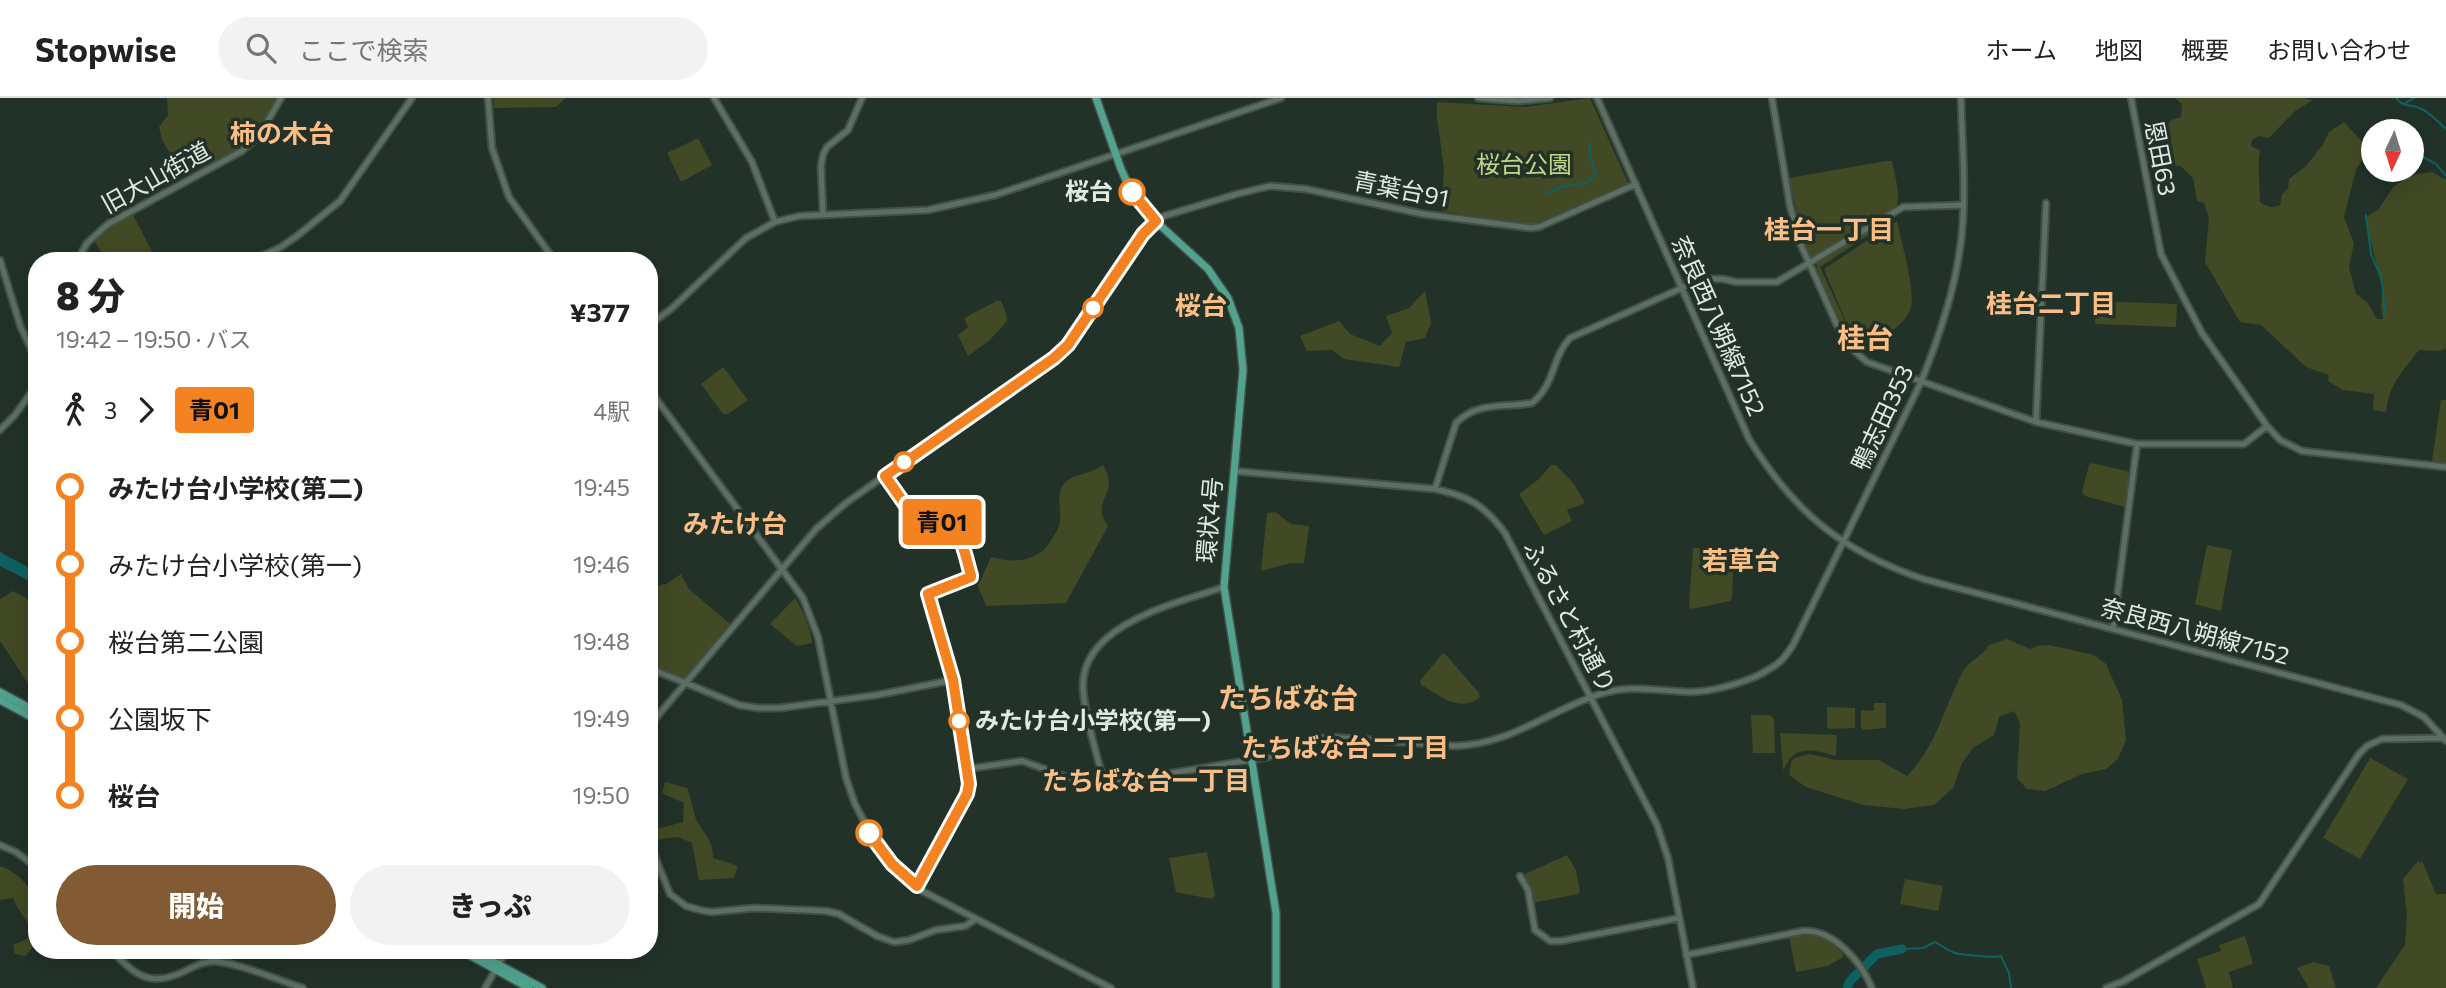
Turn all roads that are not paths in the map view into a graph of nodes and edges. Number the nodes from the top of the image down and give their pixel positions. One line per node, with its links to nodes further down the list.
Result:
1 (281, 98): 21 (street, 旧大山街道)
2 (412, 98): 22 (street)
3 (488, 98): 23 (street)
4 (714, 98): 20 (street)
5 (862, 98): 18 (street)
6 (1096, 98): 14 (main road, 環状4号)
7 (1281, 98): 14 (street)
8 (1478, 98): 9 (street)
9 (1550, 98)
10 (1597, 98): 15 (street, 奈良西八朔線7152)
11 (1772, 98): 25 (street)
12 (1961, 98): 17 (street, 鴨志田353 / 鴨志田353)
13 (2131, 98): 33 (street, 恩田63 / 恩田63)
14 (1115, 153): 18 (street); 19 (main road, 環状4号)
15 (1636, 184): 19 (street, 青葉台91); 26 (street, 奈良西八朔線7152)
16 (2046, 203): 32 (street)
17 (1963, 205): 25 (street); 29 (street, 鴨志田353 / 鴨志田353)
18 (823, 214): 20 (street)
19 (1156, 221): 37 (main road, 環状4号); 40 (street)
20 (775, 222): 27 (street)
21 (82, 252)
22 (270, 252)
23 (549, 252)
24 (0, 260): 28 (street)
25 (1810, 264): 26 (street); 29 (street)
26 (1682, 288): 38 (street); 39 (street, 奈良西八朔線7152)
27 (658, 318)
28 (28, 344)
29 (1921, 382): 32 (street); 39 (street, 鴨志田353 / 鴨志田353)
30 (28, 396): 34 (street)
31 (658, 401): 40 (street)
32 (2036, 422): 35 (street)
33 (2267, 426): 35 (street); 36 (street, 恩田63)
34 (0, 430)
35 (2137, 444): 42 (street)
36 (2446, 467)
37 (1234, 471): 38 (street, ふるさと村通り); 41 (main road, 環状4号)
38 (1435, 489): 46 (street, ふるさと村通り)
39 (1843, 541): 42 (street, 奈良西八朔線7152); 46 (street, 鴨志田353)
40 (782, 567): 44 (street); 48 (street)
41 (1224, 587): 53 (main road, 環状4号); 56 (street)
42 (2113, 628): 52 (street, 奈良西八朔線7152)
43 (658, 672): 44 (street)
44 (685, 683): 48 (street); 51 (street)
45 (0, 692): 49 (main road)
46 (1591, 697): 53 (street, 鴨志田353); 61 (street, ふるさと村通り)
47 (0, 700): 50 (main road)
48 (831, 701): 54 (street); 62 (street)
49 (28, 707)
50 (28, 715)
51 (658, 715)
52 (2446, 739): 77 (street)
53 (1251, 760): 56 (street, 鴨志田353); 74 (main road, 環状4号)
54 (967, 769): 55 (street); 56 (street, 鴨志田353)
55 (969, 784)
56 (1104, 784)
57 (0, 845): 58 (street)
58 (28, 861)
59 (658, 864): 62 (street)
60 (1520, 876): 61 (street)
61 (1679, 918): 63 (street, ふるさと村通り)
62 (976, 919): 73 (street)
63 (1686, 955): 75 (street, ふるさと村通り); 76 (street)
64 (119, 959): 69 (street)
65 (480, 959): 68 (main road)
66 (485, 959): 68 (main road)
67 (502, 959): 68 (street)
68 (497, 967): 70 (street); 71 (main road); 72 (main road)
69 (303, 988)
70 (485, 988)
71 (529, 988)
72 (542, 988)
73 (1111, 988)
74 (1276, 988)
75 (1693, 988)
76 (1872, 988)
77 (2106, 988)

